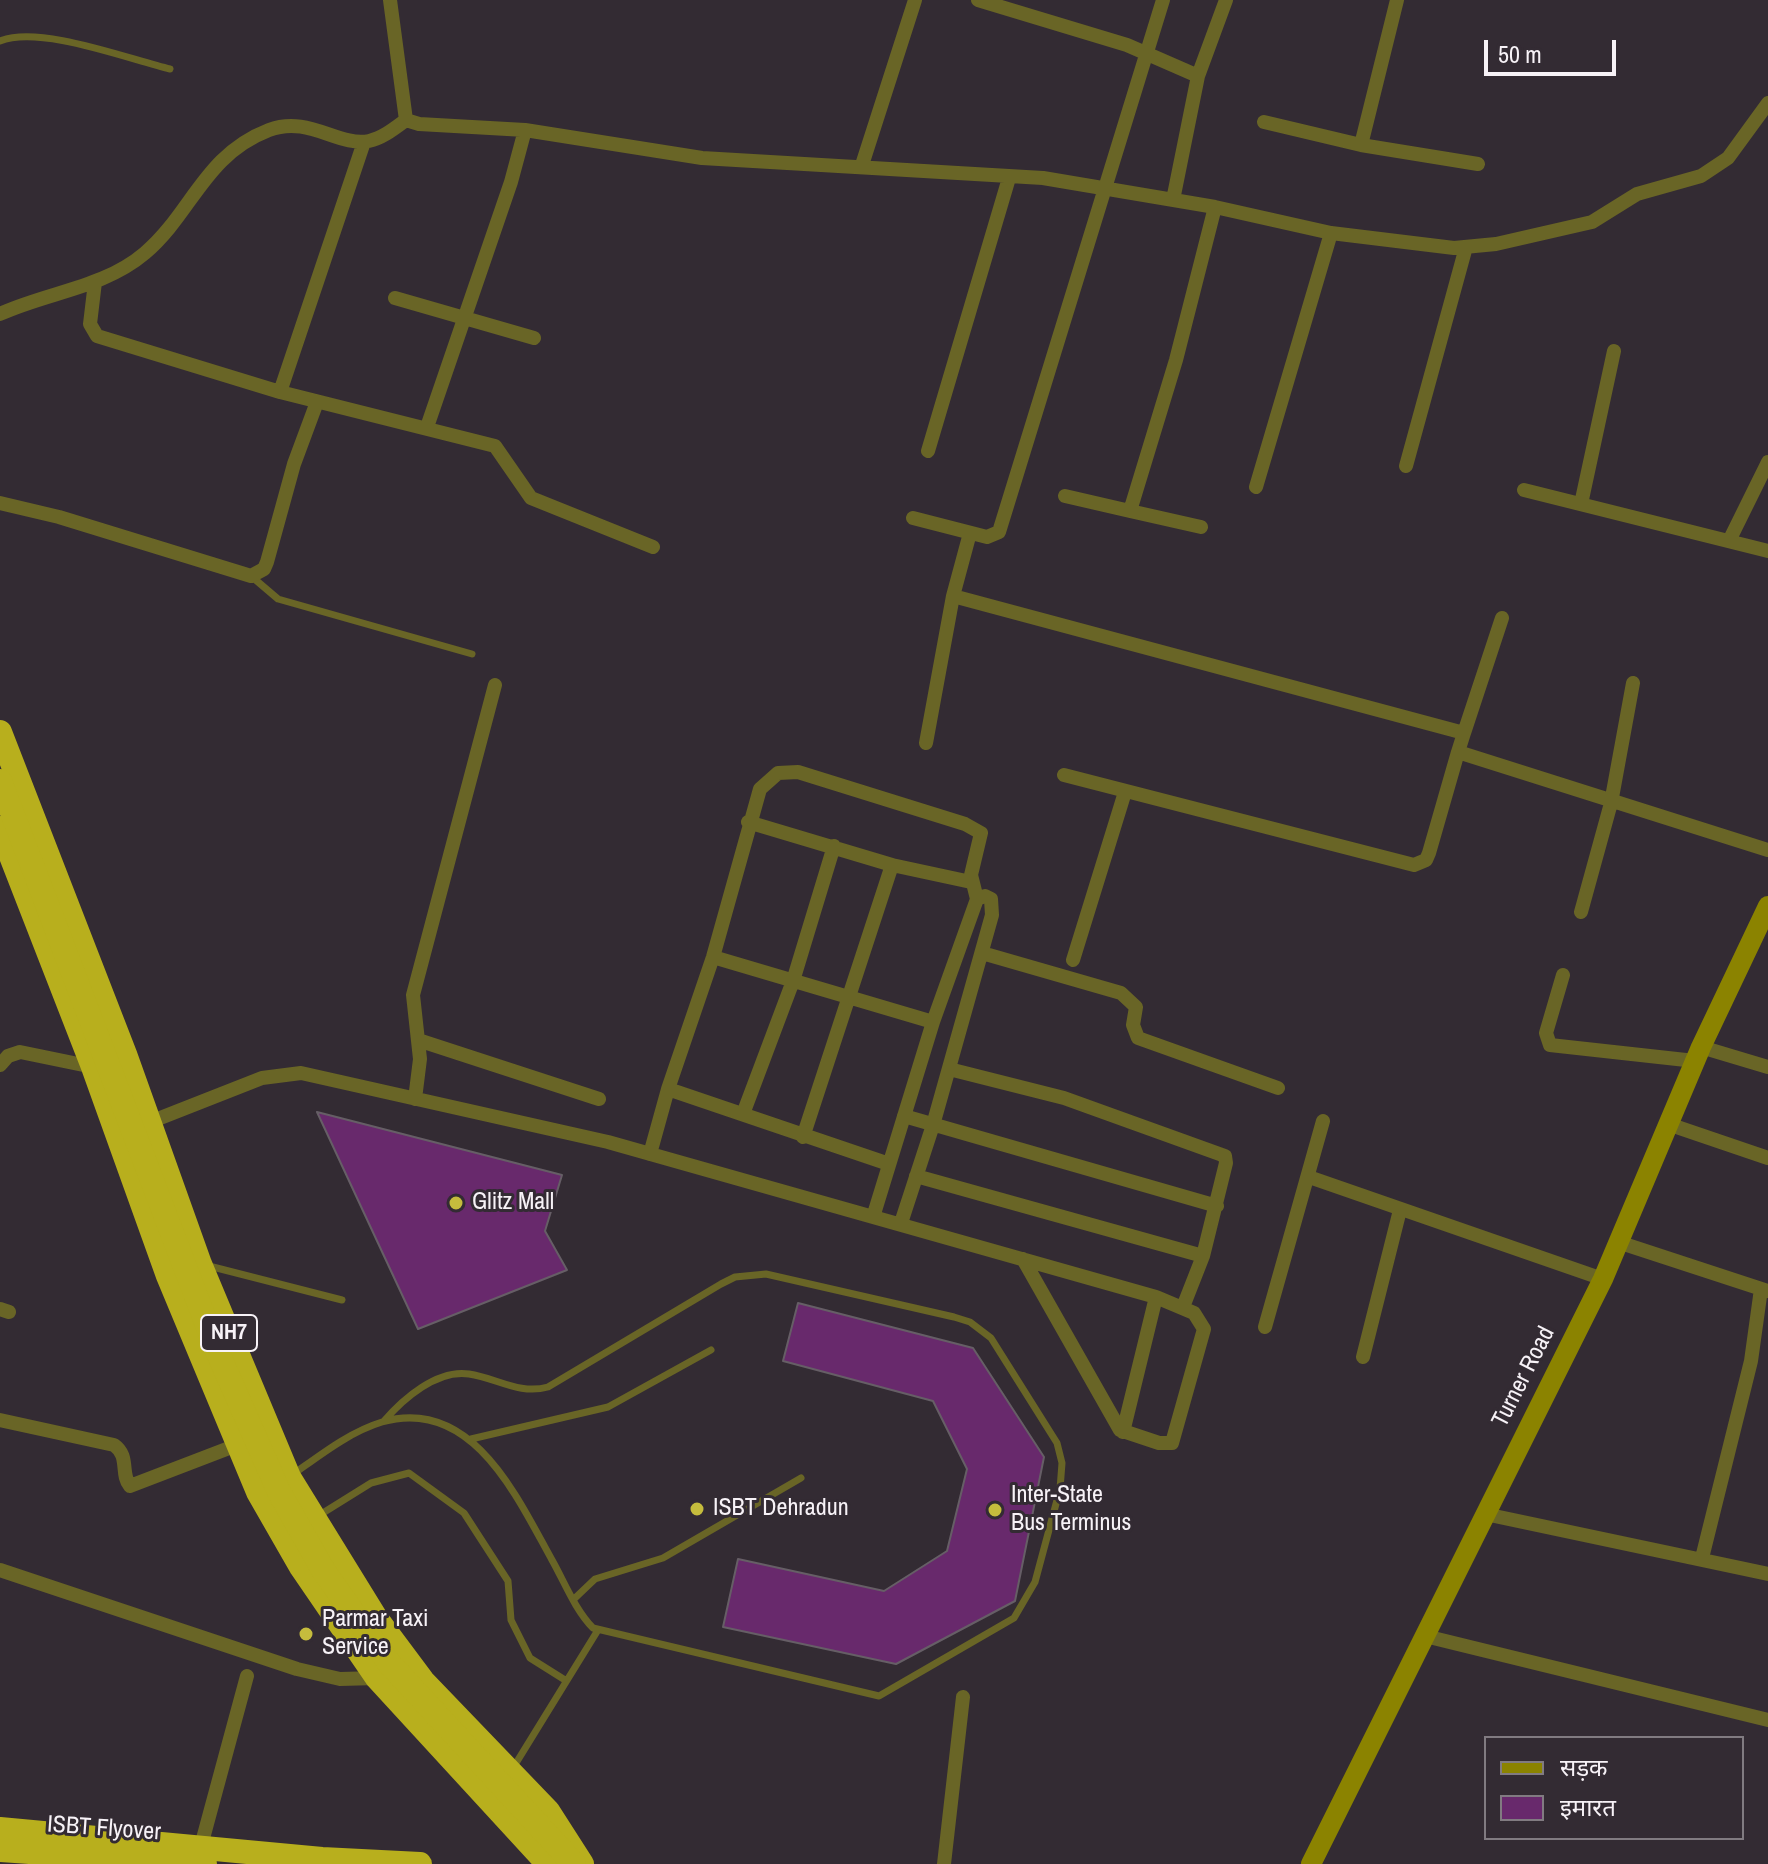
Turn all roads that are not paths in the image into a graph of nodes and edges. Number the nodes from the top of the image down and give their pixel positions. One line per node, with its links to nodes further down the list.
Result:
1 (390, 0): 12 (street)
2 (915, 0): 18 (street)
3 (978, 0): 8 (street)
4 (1163, 0): 8 (street)
5 (1226, 0): 10 (street)
6 (1397, 0): 16 (street)
7 (0, 41): 9 (lane)
8 (1145, 53): 10 (street); 20 (street)
9 (170, 69)
10 (1198, 76): 21 (street)
11 (1768, 103): 24 (street)
12 (406, 120): 14 (street); 15 (street)
13 (1264, 122): 16 (street)
14 (525, 130): 18 (street); 28 (street)
15 (364, 142): 25 (street); 31 (street)
16 (1361, 145): 17 (street)
17 (1478, 164)
18 (862, 165): 19 (street)
19 (1009, 178): 20 (street); 34 (street)
20 (1103, 188): 21 (street); 45 (street)
21 (1173, 200): 22 (street)
22 (1215, 207): 23 (street); 42 (street)
23 (1331, 233): 24 (street); 37 (street)
24 (1466, 247): 36 (street)
25 (95, 282): 27 (street); 31 (street)
26 (395, 298): 28 (street)
27 (0, 314)
28 (465, 317): 29 (street); 33 (street)
29 (534, 338)
30 (1614, 351): 41 (street)
31 (280, 392): 32 (street)
32 (317, 402): 33 (street); 49 (street)
33 (427, 427): 47 (street)
34 (928, 451)
35 (1768, 462): 46 (street)
36 (1406, 466)
37 (1256, 487)
38 (1524, 490): 41 (street)
39 (1065, 496): 42 (street)
40 (0, 503): 49 (street)
41 (1581, 504): 46 (street)
42 (1130, 511): 44 (street)
43 (913, 518): 45 (street)
44 (1201, 527)
45 (970, 533): 50 (street)
46 (1729, 541): 48 (street)
47 (653, 547)
48 (1768, 551)
49 (251, 576): 52 (lane)
50 (953, 596): 56 (street); 57 (street)
51 (1502, 618): 56 (street)
52 (472, 654)
53 (1633, 683): 62 (street)
54 (495, 685): 81 (street)
55 (0, 732): 94 (highway, NH7)
56 (1464, 733): 58 (street)
57 (926, 743)
58 (1458, 752): 61 (street); 62 (street)
59 (1064, 775): 61 (street)
60 (0, 781): 146 (highway, bridge)
61 (1125, 792): 74 (street)
62 (1611, 803): 66 (street); 71 (street)
63 (748, 822): 65 (street); 68 (street); 73 (street)
64 (0, 828): 84 (highway, NH7)
65 (834, 846): 67 (street); 76 (street)
66 (1768, 850)
67 (892, 865): 68 (street); 77 (street)
68 (971, 882): 69 (street)
69 (977, 899): 72 (street); 78 (street)
70 (1768, 906): 82 (main road, Turner Road)
71 (1581, 912)
72 (982, 953): 79 (street); 87 (street)
73 (713, 957): 76 (street); 88 (street)
74 (1073, 960)
75 (1563, 975): 82 (street)
76 (793, 981): 77 (street); 91 (street)
77 (848, 998): 80 (street); 97 (street)
78 (940, 1006): 79 (street); 80 (street)
79 (966, 1013): 86 (street)
80 (933, 1022): 92 (street)
81 (418, 1040): 89 (street); 90 (street)
82 (1698, 1054): 85 (street); 95 (main road, Turner Road)
83 (0, 1065): 84 (street)
84 (93, 1067): 123 (highway, NH7)
85 (1768, 1067)
86 (949, 1069): 96 (street); 103 (street)
87 (1278, 1088)
88 (668, 1089): 91 (street); 98 (street)
89 (415, 1099): 94 (street); 98 (street)
90 (599, 1099)
91 (743, 1114): 97 (street)
92 (904, 1116): 96 (street); 100 (street)
93 (1323, 1121): 102 (street)
94 (150, 1122): 110 (highway, NH7)
95 (1668, 1124): 99 (street); 107 (main road, Turner Road)
96 (933, 1125): 101 (street); 103 (street)
97 (803, 1137): 100 (street)
98 (650, 1154): 105 (street)
99 (1768, 1158)
100 (889, 1164): 105 (street)
101 (916, 1176): 106 (street); 108 (street)
102 (1309, 1177): 104 (street); 116 (street)
103 (1217, 1206): 108 (street)
104 (1400, 1210): 111 (street); 118 (street)
105 (874, 1214): 106 (street)
106 (901, 1223): 109 (street)
107 (1618, 1242): 111 (main road, Turner Road); 112 (street)
108 (1203, 1256): 115 (street)
109 (1023, 1259): 113 (street); 121 (street)
110 (200, 1264): 114 (lane); 124 (highway, NH7)
111 (1603, 1279): 127 (main road, Turner Road)
112 (1764, 1290): 129 (street)
113 (1156, 1297): 115 (street); 121 (street)
114 (342, 1300)
115 (1183, 1307): 121 (street)
116 (1265, 1327)
117 (711, 1350): 122 (lane)
118 (1363, 1357)
119 (0, 1420): 123 (street)
120 (384, 1421): 122 (lane); 124 (lane); 133 (lane)
121 (1123, 1432)
122 (471, 1439): 132 (lane)
123 (237, 1445): 126 (highway, NH7)
124 (289, 1477): 126 (lane); 128 (highway, NH7)
125 (801, 1478): 132 (lane)
126 (258, 1492): 136 (highway, NH7)
127 (1485, 1514): 129 (street); 134 (main road, Turner Road)
128 (313, 1519): 137 (lane); 140 (highway, NH7)
129 (1702, 1558): 131 (street)
130 (0, 1570): 136 (street)
131 (1768, 1574)
132 (574, 1599): 133 (lane)
133 (598, 1630): 137 (lane)
134 (1425, 1636): 139 (street); 149 (main road, Turner Road)
135 (247, 1676): 143 (street)
136 (377, 1678): 145 (highway, NH7)
137 (565, 1680): 140 (lane)
138 (963, 1697): 148 (street)
139 (1768, 1720)
140 (510, 1773): 147 (highway, NH7)
141 (0, 1829): 143 (highway)
142 (0, 1850): 143 (highway, ISBT Flyover)
143 (203, 1855): 144 (highway)
144 (420, 1864)
145 (548, 1864)
146 (574, 1864)
147 (582, 1864)
148 (944, 1864)
149 (1311, 1864)

